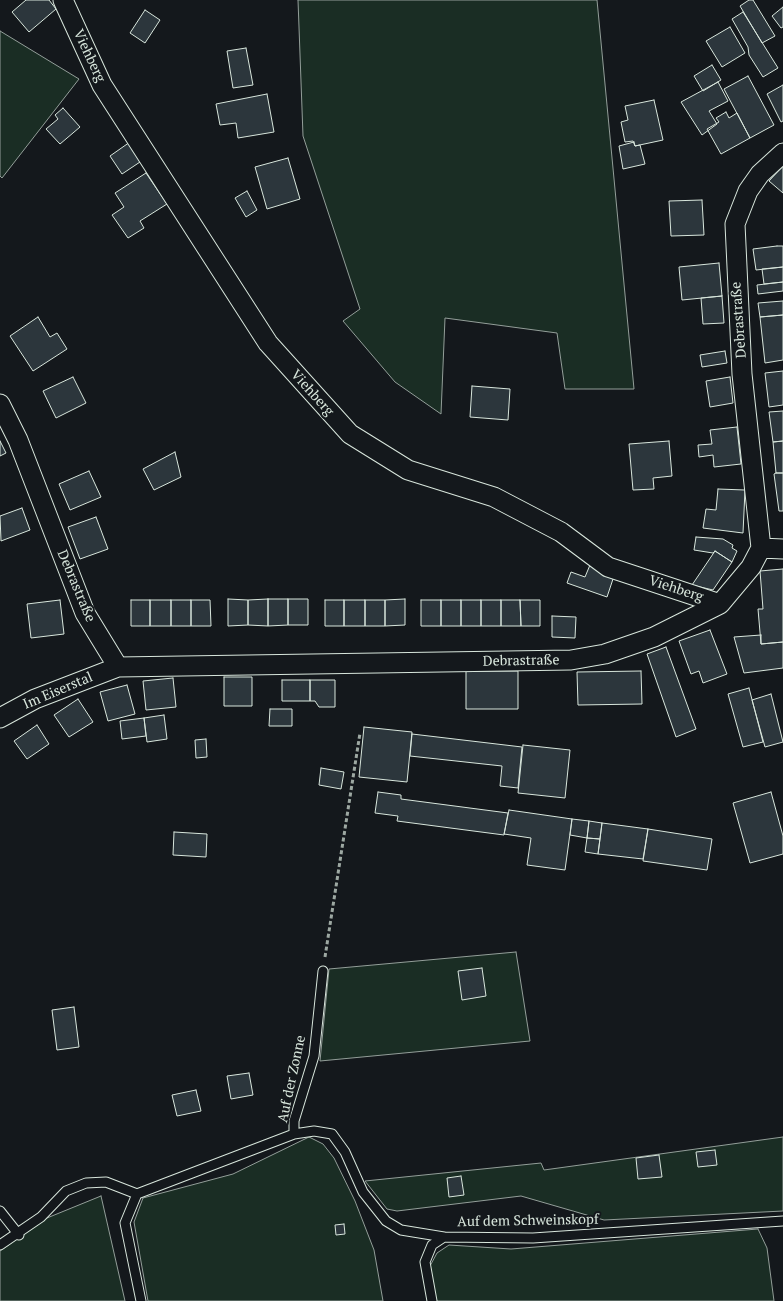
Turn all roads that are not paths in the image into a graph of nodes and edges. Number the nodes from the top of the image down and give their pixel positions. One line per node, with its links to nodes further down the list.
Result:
1 (63, 0): 6 (street, Viehberg)
2 (783, 153): 4 (street, Debrastraße)
3 (0, 404): 7 (street, Debrastraße)
4 (761, 548): 5 (street); 6 (street, Debrastraße)
5 (783, 548)
6 (720, 604): 7 (street, Debrastraße)
7 (118, 667): 8 (street, Im Eiserstal)
8 (0, 718)
9 (323, 971): 10 (lane, Auf der Zonne)
10 (294, 1134): 11 (lane, Auf dem Schweinskopf); 15 (lane, Auf dem Schweinskopf)
11 (136, 1194): 14 (lane); 17 (lane)
12 (0, 1211): 14 (lane)
13 (783, 1221): 15 (lane, Auf dem Schweinskopf)
14 (19, 1235): 16 (lane)
15 (444, 1237): 18 (lane)
16 (0, 1245)
17 (141, 1301)
18 (432, 1301)

